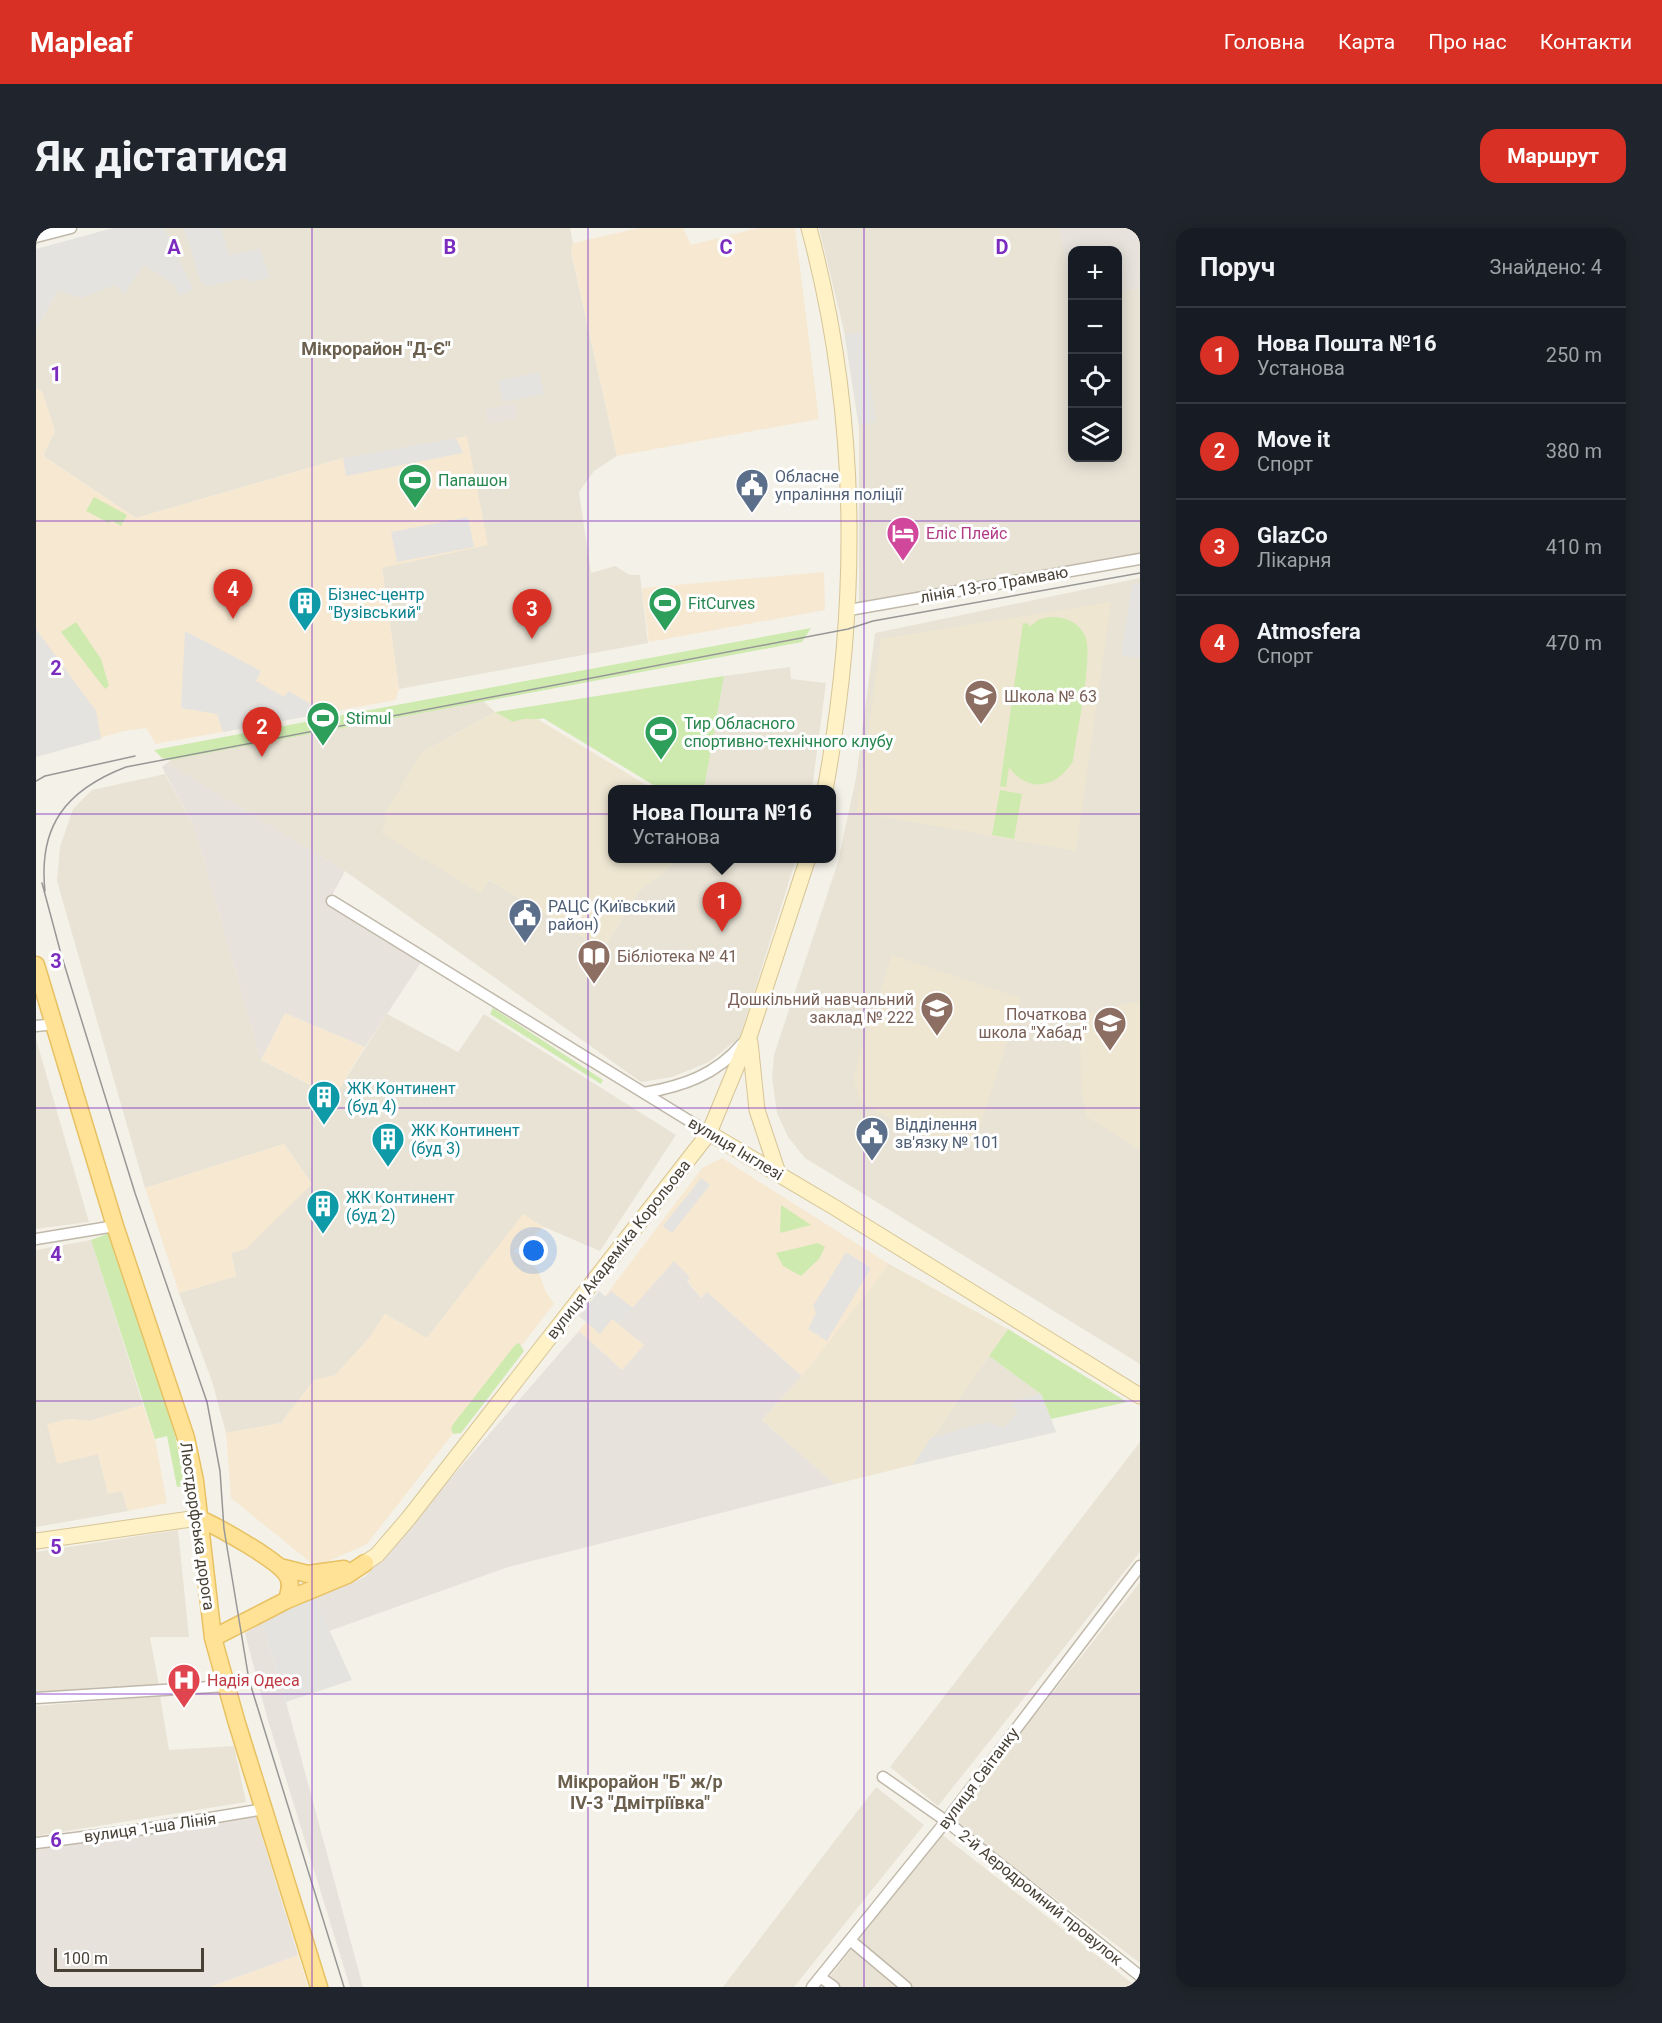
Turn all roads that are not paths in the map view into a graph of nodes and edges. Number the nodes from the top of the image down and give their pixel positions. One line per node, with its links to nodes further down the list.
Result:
1 (71, 228): 3 (street)
2 (809, 228): 6 (main road)
3 (53, 230): 4 (street)
4 (36, 237)
5 (1140, 559): 6 (street, лінія 13-го Трамваю)
6 (849, 610): 7 (main road)
7 (826, 785)
8 (806, 863): 13 (main road, вулиця Академіка Корольова)
9 (332, 901): 14 (street, вулиця Інглезі)
10 (36, 965): 11 (main road, Люстдорфська дорога)
11 (55, 1024): 12 (street); 17 (main road, Люстдорфська дорога)
12 (36, 1026)
13 (750, 1034): 14 (street); 15 (main road, вулиця Академіка Корольова); 16 (main road)
14 (644, 1093): 15 (street, вулиця Інглезі)
15 (709, 1133): 16 (main road, вулиця Інглезі); 22 (main road, вулиця Академіка Корольова)
16 (777, 1173): 19 (main road, вулиця Інглезі)
17 (115, 1226): 18 (street); 20 (main road, Люстдорфська дорога)
18 (36, 1239)
19 (1140, 1396)
20 (198, 1518): 21 (main road); 24 (main road); 26 (main road, Люстдорфська дорога)
21 (36, 1541)
22 (365, 1563): 24 (main road); 25 (main road)
23 (1140, 1566): 31 (street, вулиця Світанку)
24 (280, 1567): 25 (main road)
25 (287, 1600): 26 (main road)
26 (213, 1638): 27 (main road, Люстдорфська дорога)
27 (226, 1686): 28 (street); 30 (main road, Люстдорфська дорога)
28 (36, 1698)
29 (883, 1777): 31 (street, 2-й Аеродромний провулок)
30 (264, 1809): 32 (street, вулиця 1-ша Лінія); 36 (main road, Люстдорфська дорога)
31 (946, 1821): 33 (street, вулиця Світанку); 34 (street, 2-й Аеродромний провулок)
32 (36, 1843)
33 (850, 1940): 35 (street, вулиця Світанку); 39 (street)
34 (1140, 1976)
35 (820, 1977): 37 (street, вулиця Світанку); 38 (street)
36 (319, 1987)
37 (812, 1987)
38 (834, 1987)
39 (906, 1987)

